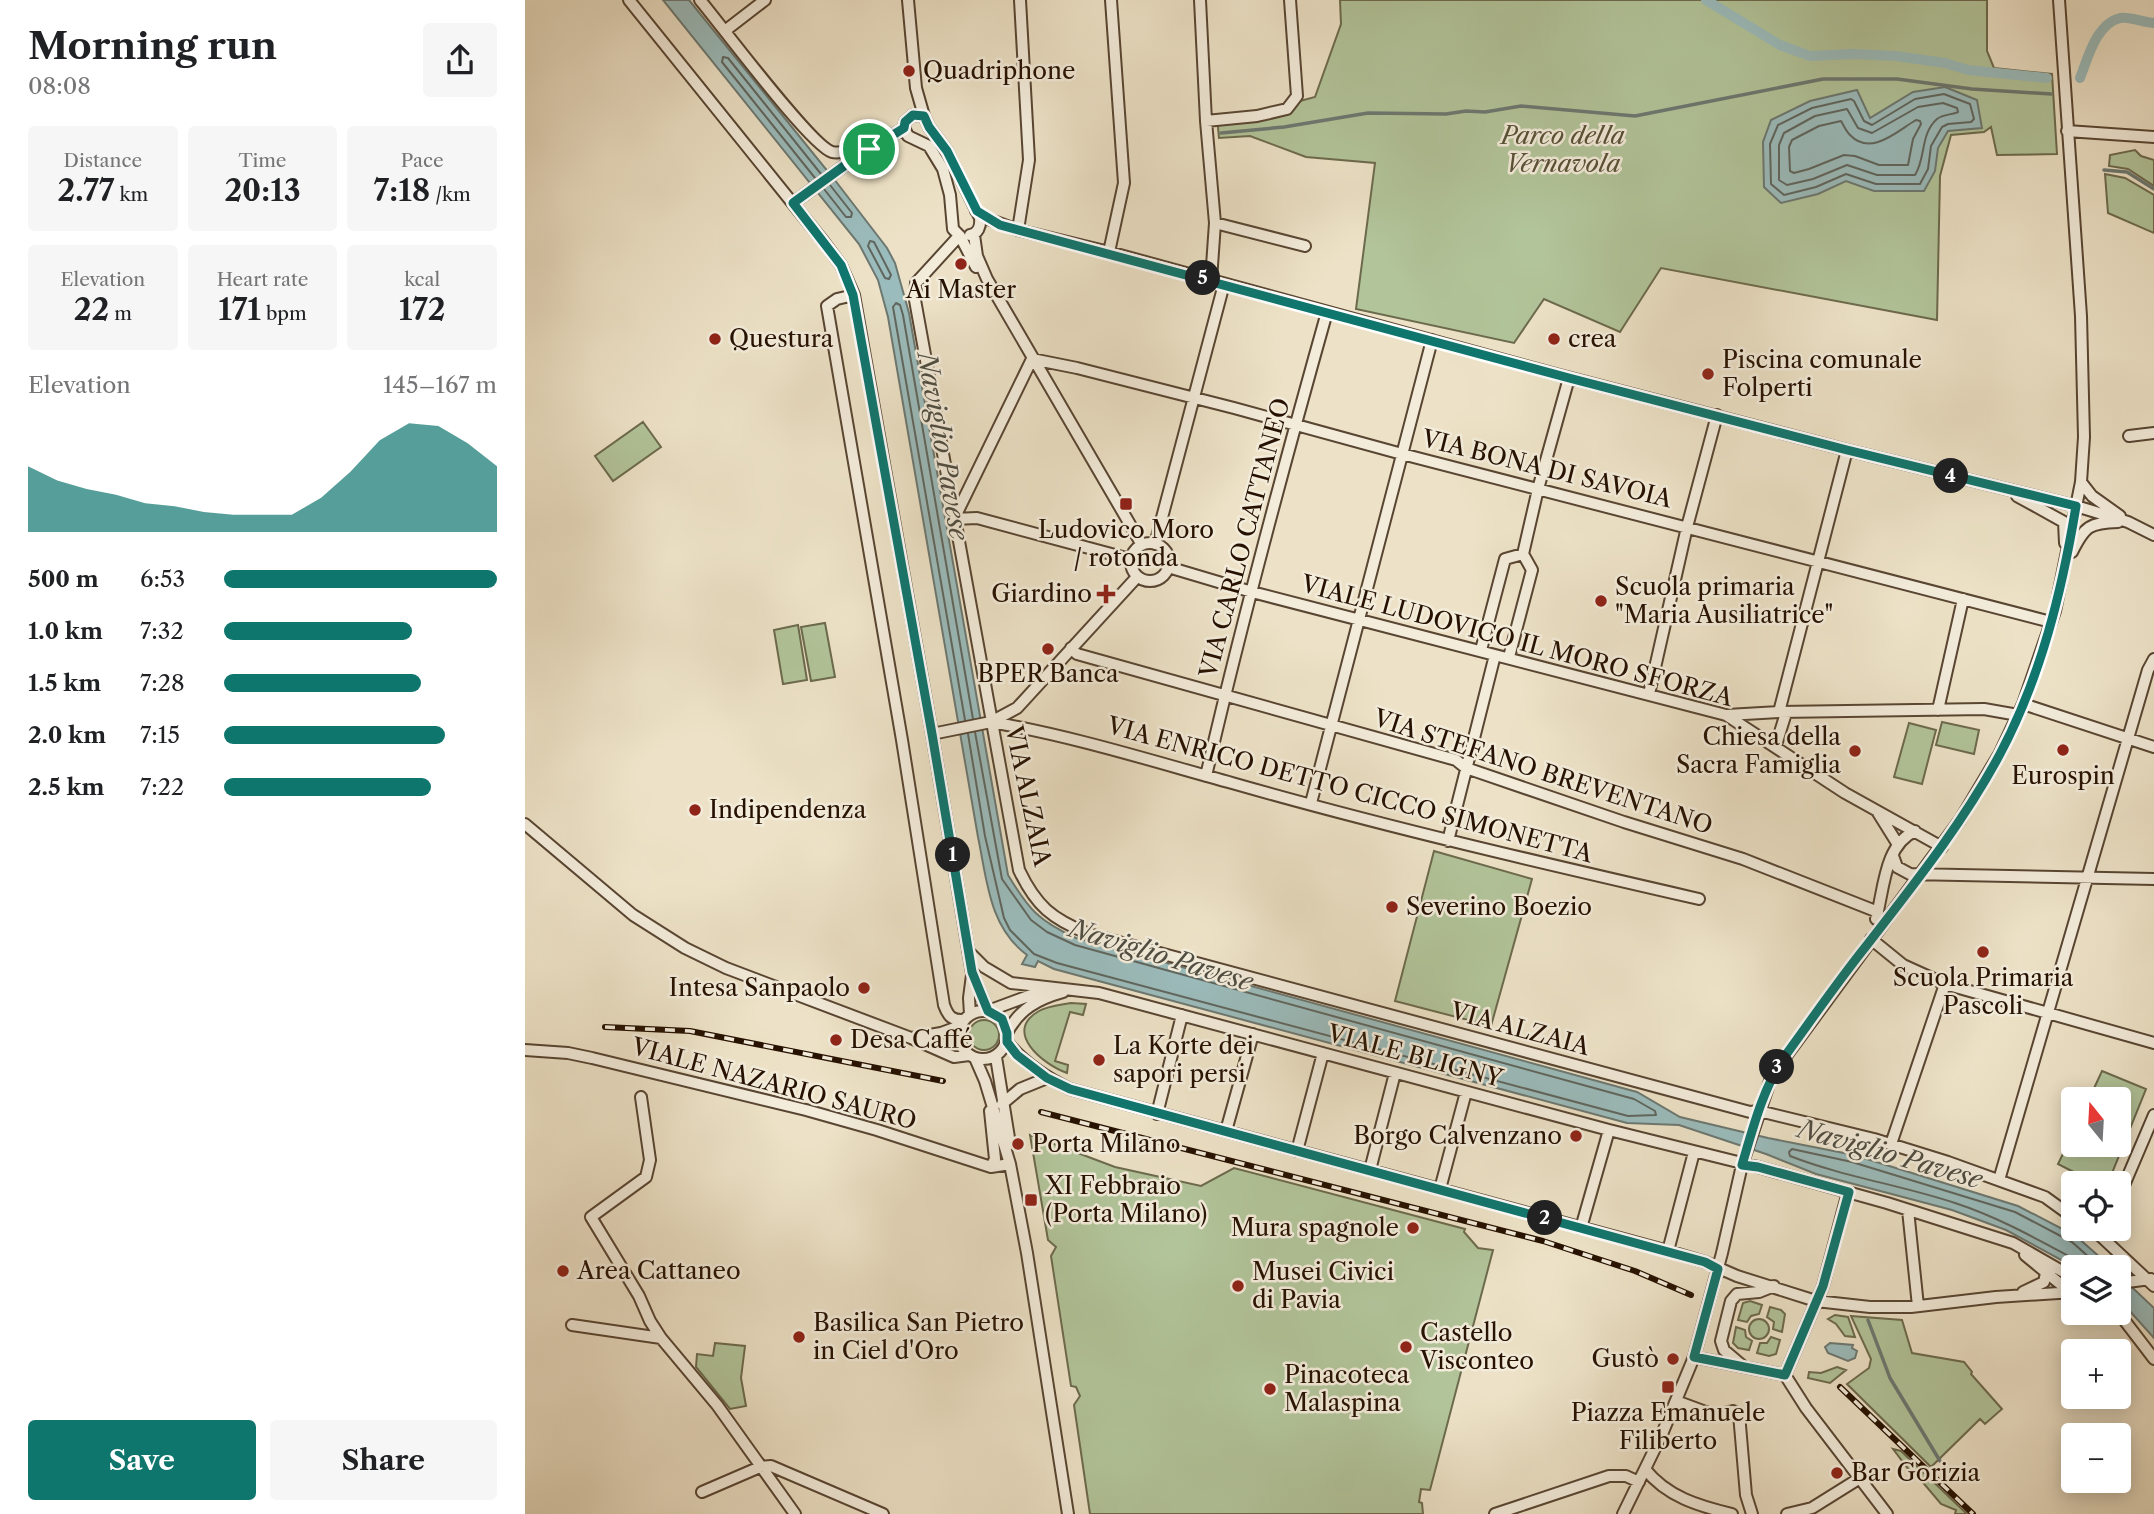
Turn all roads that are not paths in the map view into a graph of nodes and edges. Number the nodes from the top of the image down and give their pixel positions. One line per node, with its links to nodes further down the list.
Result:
1 (629, 0): 17 (street)
2 (700, 0): 10 (street)
3 (765, 0): 10 (street)
4 (908, 0): 11 (street)
5 (1020, 0): 21 (street)
6 (1111, 0): 25 (street)
7 (1200, 0): 12 (street)
8 (1290, 0): 12 (street)
9 (2059, 0): 14 (street)
10 (726, 30): 16 (street)
11 (918, 116): 13 (street); 18 (street)
12 (1206, 121): 19 (street)
13 (904, 128): 16 (street); 23 (street)
14 (2067, 131): 15 (street); 41 (street)
15 (2154, 137)
16 (869, 149): 17 (street)
17 (793, 203): 29 (street)
18 (977, 211): 20 (street); 22 (street)
19 (1215, 223): 24 (street); 27 (street)
20 (1000, 225): 21 (street); 22 (street)
21 (1018, 230): 25 (street)
22 (977, 232): 23 (street); 26 (street)
23 (959, 236): 26 (street); 45 (street, VIA ALZAIA)
24 (1305, 246)
25 (1109, 252): 27 (street)
26 (987, 279): 32 (street)
27 (1211, 280): 28 (street)
28 (1224, 284): 30 (street); 34 (street)
29 (853, 295): 74 (street); 102 (street)
30 (1327, 312): 31 (street); 36 (street, VIA CARLO CATTANEO)
31 (1432, 340): 33 (street); 40 (street)
32 (1032, 359): 34 (street, VIA BONA DI SAVOIA); 45 (street); 50 (street)
33 (1569, 378): 35 (street); 42 (street)
34 (1195, 399): 36 (street, VIA BONA DI SAVOIA); 49 (street)
35 (1717, 415): 39 (street); 47 (street)
36 (1295, 424): 40 (street, VIA BONA DI SAVOIA); 57 (street, VIA CARLO CATTANEO)
37 (2154, 433): 38 (street)
38 (2129, 436)
39 (1847, 450): 43 (street); 53 (street)
40 (1402, 454): 42 (street, VIA BONA DI SAVOIA); 59 (street)
41 (2081, 482): 44 (street); 46 (street)
42 (1538, 489): 47 (street, VIA BONA DI SAVOIA); 51 (street)
43 (2007, 490): 44 (street); 54 (street)
44 (2076, 506): 46 (street); 54 (street)
45 (954, 519): 52 (street); 72 (street, VIA ALZAIA)
46 (2128, 522): 48 (street); 54 (street)
47 (1687, 527): 53 (street, VIA BONA DI SAVOIA); 66 (street)
48 (2154, 535)
49 (1155, 544): 50 (street); 55 (street)
50 (1142, 545): 52 (street)
51 (1523, 554): 62 (street); 64 (street)
52 (1130, 559): 56 (street)
53 (1818, 561): 58 (street, VIA BONA DI SAVOIA); 70 (street)
54 (2066, 564): 60 (street)
55 (1168, 568): 56 (street); 57 (street, VIALE LUDOVICO IL MORO SFORZA)
56 (1137, 577): 61 (street)
57 (1252, 592): 59 (street, VIALE LUDOVICO IL MORO SFORZA); 67 (street, VIA CARLO CATTANEO)
58 (1963, 599): 60 (street, VIA BONA DI SAVOIA); 69 (street)
59 (1359, 620): 62 (street, VIALE LUDOVICO IL MORO SFORZA); 73 (street)
60 (2051, 622): 68 (street)
61 (1072, 648): 67 (street, VIA STEFANO BREVENTANO); 72 (street)
62 (1481, 650): 63 (street, VIALE LUDOVICO IL MORO SFORZA)
63 (1495, 655): 64 (street, VIALE LUDOVICO IL MORO SFORZA); 78 (street)
64 (1509, 657): 66 (street, VIALE LUDOVICO IL MORO SFORZA)
65 (2154, 659): 75 (street)
66 (1649, 694): 71 (street, VIALE LUDOVICO IL MORO SFORZA)
67 (1225, 695): 73 (street, VIA STEFANO BREVENTANO); 79 (street, VIA CARLO CATTANEO)
68 (2020, 709): 69 (street); 75 (street); 86 (street)
69 (1938, 710): 70 (street)
70 (1782, 712): 71 (street); 76 (street)
71 (1726, 715): 76 (street, VIALE LUDOVICO IL MORO SFORZA)
72 (987, 723): 74 (street); 79 (street, VIA ENRICO DETTO CICCO SIMONETTA); 116 (street, VIA ALZAIA)
73 (1331, 726): 78 (street, VIA STEFANO BREVENTANO); 80 (street)
74 (932, 734): 94 (street)
75 (2129, 740): 77 (street); 89 (street)
76 (1776, 745): 81 (street, VIALE LUDOVICO IL MORO SFORZA)
77 (2154, 747)
78 (1466, 768): 84 (street); 92 (street, VIA STEFANO BREVENTANO)
79 (1206, 776): 80 (street, VIA ENRICO DETTO CICCO SIMONETTA)
80 (1311, 803): 84 (street, VIA ENRICO DETTO CICCO SIMONETTA)
81 (1876, 809): 83 (street, VIALE LUDOVICO IL MORO SFORZA); 85 (street)
82 (525, 824): 104 (street)
83 (1915, 831): 85 (street); 86 (street, VIALE LUDOVICO IL MORO SFORZA)
84 (1448, 841): 91 (street, VIA ENRICO DETTO CICCO SIMONETTA)
85 (1897, 844): 87 (street)
86 (1942, 847): 88 (street)
87 (1893, 856): 88 (street); 92 (street)
88 (1921, 875): 89 (street); 93 (street)
89 (2090, 877): 90 (street); 100 (street)
90 (2154, 879)
91 (1699, 899)
92 (1878, 912): 93 (street)
93 (1871, 939): 96 (street); 116 (street)
94 (968, 951): 95 (street); 97 (street, VIALE BLIGNY)
95 (972, 972): 99 (street); 102 (street)
96 (1945, 984): 100 (street); 121 (street)
97 (1048, 988): 98 (street, VIALE BLIGNY); 99 (street, VIALE BLIGNY)
98 (1076, 989): 101 (street, VIALE BLIGNY); 105 (street)
99 (988, 1011): 102 (street); 105 (street)
100 (2047, 1012): 106 (street); 129 (street)
101 (1182, 1015): 103 (street, VIALE BLIGNY); 117 (street)
102 (965, 1020): 104 (street); 109 (street)
103 (1253, 1034): 108 (street, VIALE BLIGNY); 120 (street)
104 (911, 1038): 109 (street)
105 (1007, 1038): 110 (street); 112 (street)
106 (2154, 1043)
107 (525, 1050): 126 (street, VIALE NAZARIO SAURO)
108 (1323, 1053): 111 (street, VIALE BLIGNY); 122 (street)
109 (972, 1057): 110 (street); 115 (street)
110 (996, 1057): 115 (street)
111 (1395, 1073): 113 (street, VIALE BLIGNY); 127 (street)
112 (1047, 1078): 115 (street); 117 (street)
113 (1466, 1092): 119 (street, VIALE BLIGNY); 130 (street)
114 (641, 1097): 151 (street)
115 (996, 1104): 124 (street); 126 (street)
116 (1759, 1111): 121 (street, VIA ALZAIA); 125 (street)
117 (1157, 1114): 120 (street)
118 (2154, 1115): 128 (street)
119 (1609, 1130): 123 (street, VIALE BLIGNY); 134 (street)
120 (1226, 1131): 122 (street)
121 (1891, 1144): 129 (street, VIA ALZAIA)
122 (1297, 1151): 127 (street)
123 (1694, 1152): 125 (street, VIALE BLIGNY); 137 (street)
124 (1010, 1164): 126 (street, VIALE NAZARIO SAURO); 165 (street)
125 (1742, 1165): 131 (street, VIALE BLIGNY); 138 (street)
126 (991, 1167)
127 (1370, 1170): 130 (street)
128 (2130, 1171)
129 (1999, 1180): 132 (street, VIA ALZAIA)
130 (1440, 1189): 134 (street)
131 (1849, 1192): 133 (street, VIALE BLIGNY); 147 (street)
132 (2061, 1209)
133 (1908, 1210): 136 (street, VIALE BLIGNY); 148 (street)
134 (1581, 1228): 137 (street)
135 (2112, 1241): 141 (street)
136 (2013, 1243): 139 (street); 140 (street)
137 (1668, 1251): 138 (street)
138 (1718, 1269): 144 (street); 152 (street)
139 (2061, 1271)
140 (2046, 1273): 143 (street); 146 (street)
141 (2152, 1281): 142 (street)
142 (2131, 1282)
143 (2061, 1284)
144 (1774, 1286): 147 (street); 154 (street)
145 (2061, 1293): 146 (street)
146 (2017, 1295): 148 (street)
147 (1816, 1301): 148 (street); 155 (street)
148 (1918, 1306)
149 (572, 1325): 151 (street)
150 (2128, 1325): 153 (street)
151 (661, 1338): 157 (street)
152 (1694, 1357): 154 (street); 156 (street)
153 (2154, 1359)
154 (1744, 1367): 155 (street)
155 (1785, 1375): 159 (street)
156 (1676, 1401): 158 (street); 169 (street)
157 (760, 1467): 161 (street); 163 (street); 164 (street)
158 (1646, 1469): 160 (street); 168 (street)
159 (1860, 1478): 162 (street); 171 (street)
160 (1639, 1482): 166 (street); 167 (street)
161 (702, 1492)
162 (1813, 1511): 170 (street)
163 (795, 1514)
164 (883, 1514)
165 (1068, 1514)
166 (1495, 1514)
167 (1623, 1514)
168 (1732, 1514)
169 (1752, 1514)
170 (1787, 1514)
171 (1887, 1514)

